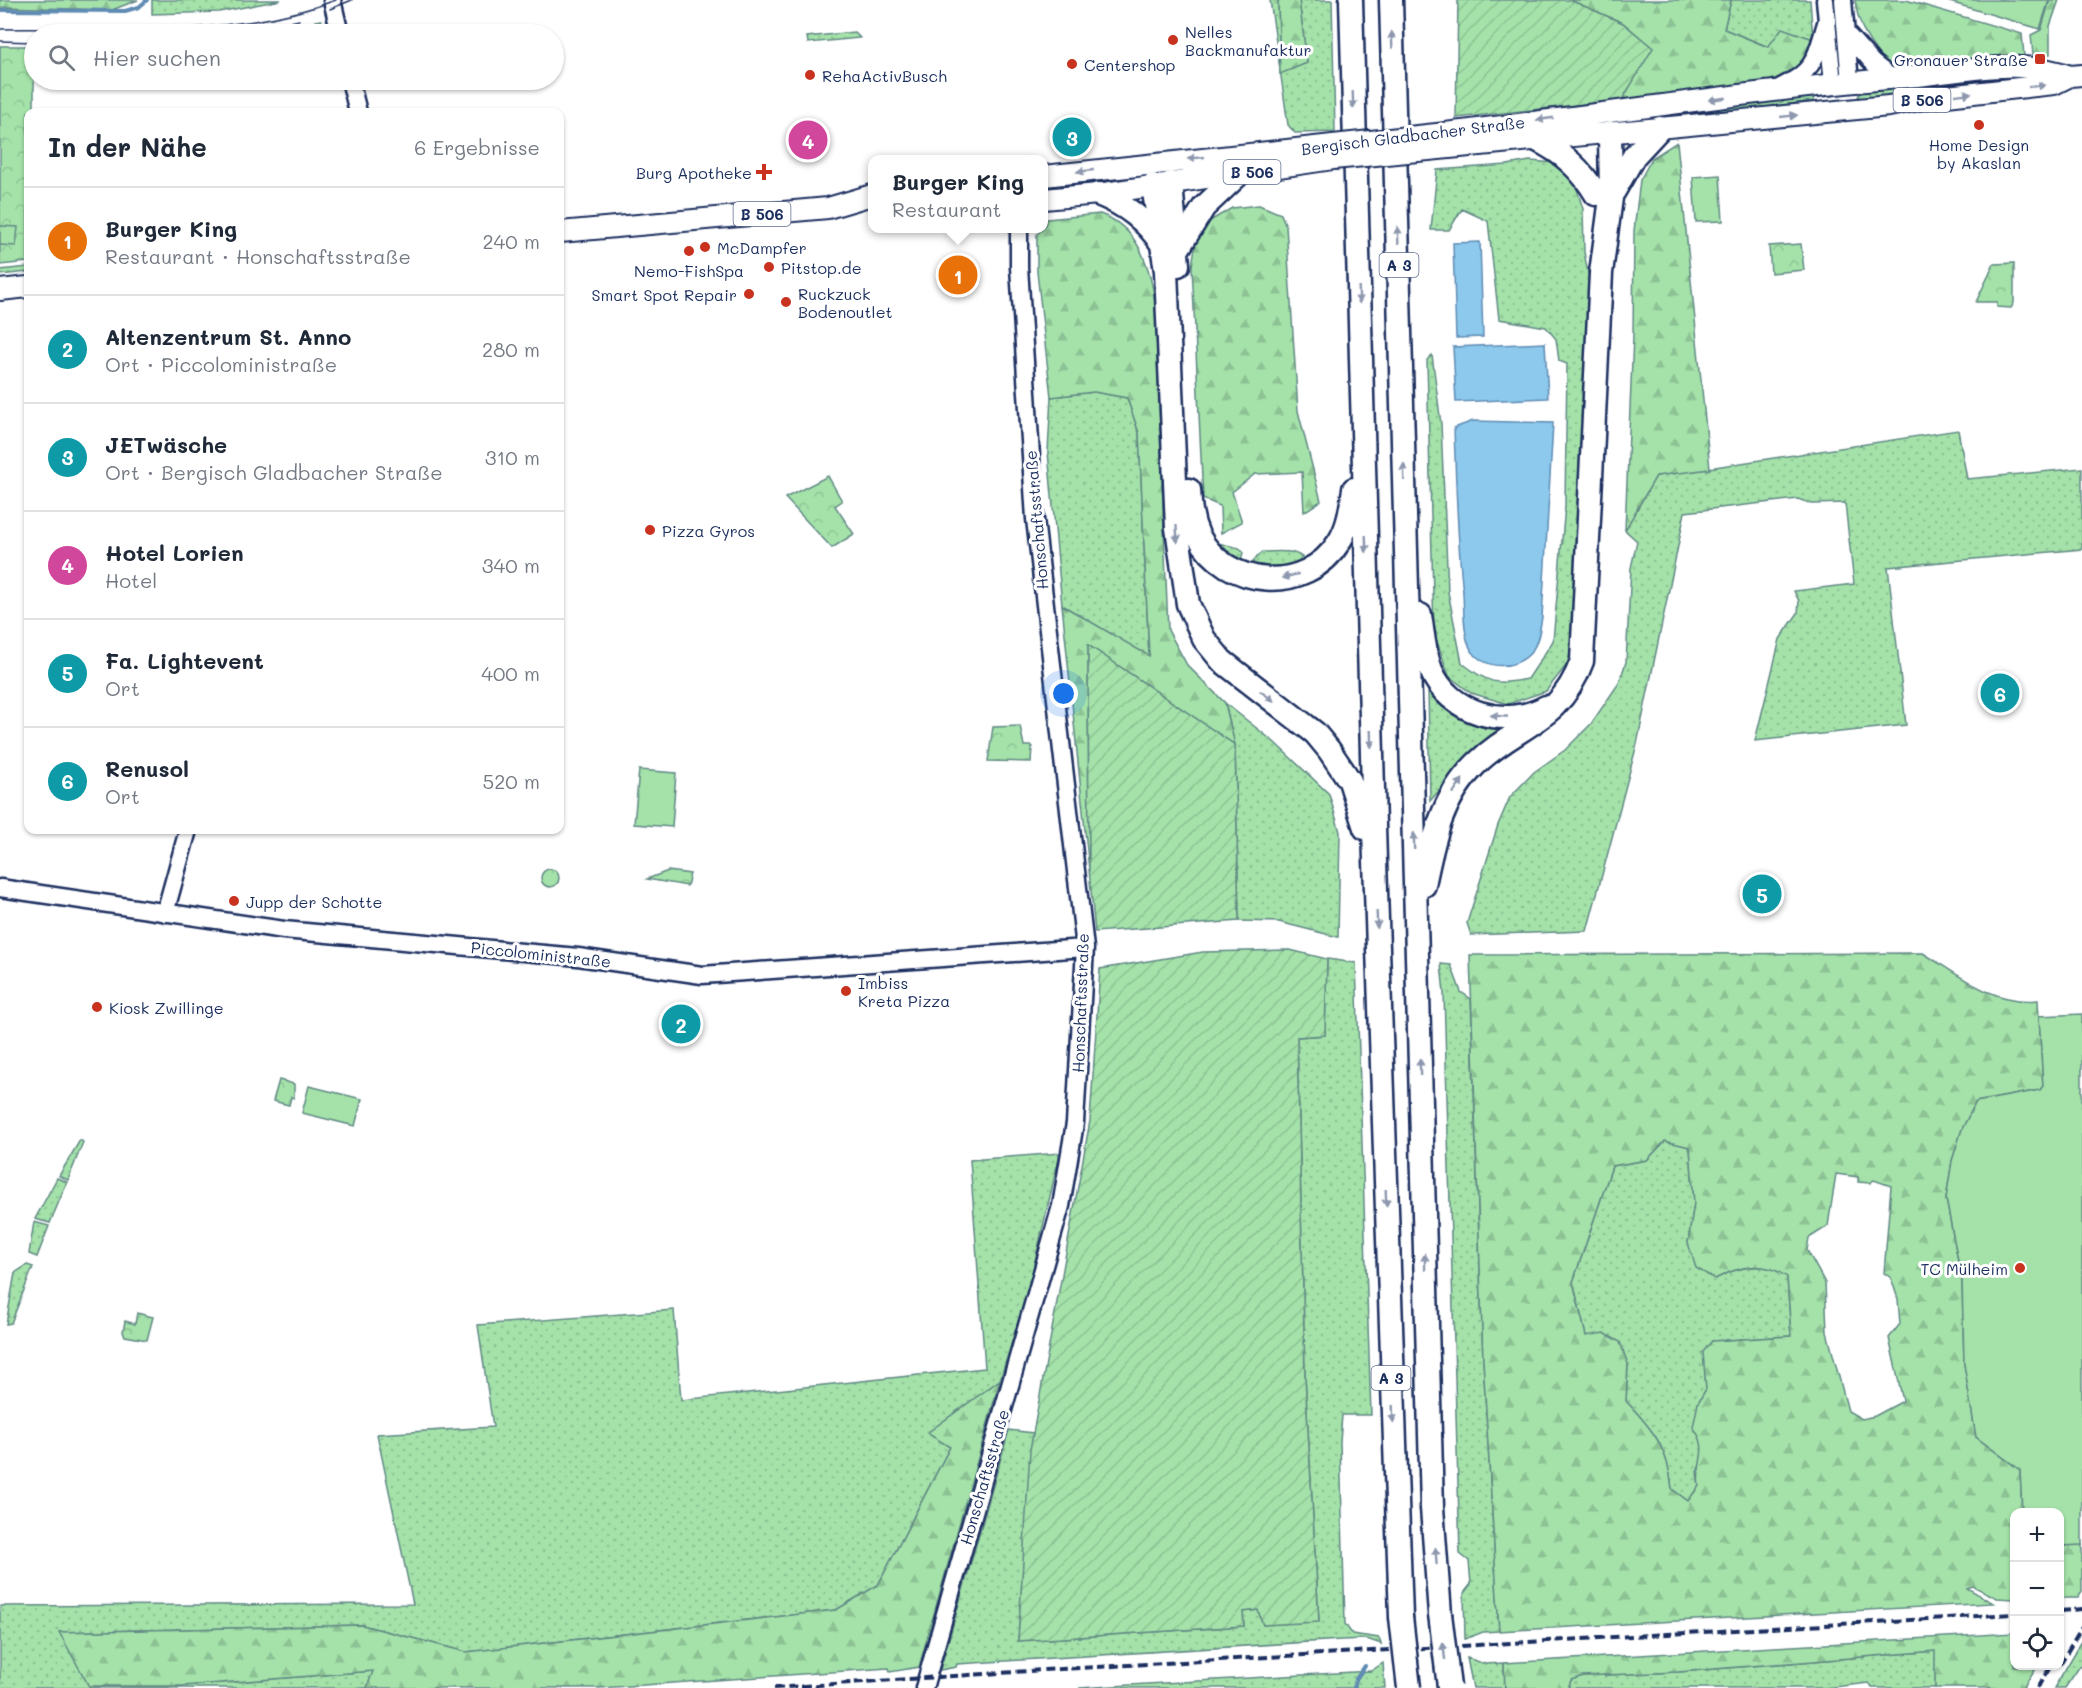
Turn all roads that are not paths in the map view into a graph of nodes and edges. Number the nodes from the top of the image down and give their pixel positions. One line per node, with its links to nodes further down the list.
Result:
1 (332, 0): 7 (street)
2 (1351, 0): 37 (highway, A 3, one-way to 37)
3 (1391, 0): 38 (highway, A 3, one-way to 3)
4 (1825, 0): 6 (street)
5 (1842, 0): 8 (street)
6 (1827, 20): 11 (street); 13 (street)
7 (338, 24)
8 (1846, 33): 10 (street); 11 (street)
9 (2076, 75): 10 (main road, Bergisch Gladbacher Straße / B 506); 15 (main road, Bergisch Gladbacher Straße / B 506, one-way to 9)
10 (1892, 78): 11 (main road, Bergisch Gladbacher Straße / B 506)
11 (1842, 83): 13 (main road, Bergisch Gladbacher Straße / B 506); 15 (main road)
12 (352, 90): 14 (street)
13 (1774, 91): 16 (main road, Bergisch Gladbacher Straße / B 506, one-way to 16)
14 (357, 108)
15 (1843, 111): 17 (main road, Bergisch Gladbacher Straße / B 506, one-way to 15)
16 (1603, 112): 18 (main road); 20 (main road, Bergisch Gladbacher Straße / B 506, one-way to 20)
17 (1660, 128): 18 (main road, Bergisch Gladbacher Straße / B 506); 28 (highway)
18 (1604, 134): 19 (main road, Bergisch Gladbacher Straße / B 506); 28 (highway)
19 (1537, 140): 20 (main road, Bergisch Gladbacher Straße / B 506); 28 (highway)
20 (1418, 143): 21 (main road, Bergisch Gladbacher Straße / B 506, bridge)
21 (1333, 152): 22 (main road, Bergisch Gladbacher Straße / B 506, one-way to 22); 23 (main road, Bergisch Gladbacher Straße / B 506)
22 (1161, 162): 24 (main road, Bergisch Gladbacher Straße / B 506, one-way to 24); 25 (main road)
23 (1239, 174): 25 (main road, Bergisch Gladbacher Straße / B 506); 34 (highway)
24 (1048, 176)
25 (1162, 184): 26 (main road, Bergisch Gladbacher Straße / B 506); 34 (highway)
26 (1098, 194): 29 (main road, Bergisch Gladbacher Straße / B 506); 34 (highway)
27 (868, 196): 30 (main road, B 506)
28 (1604, 196): 39 (highway)
29 (1048, 199)
30 (828, 208): 31 (main road, B 506); 32 (main road, B 506)
31 (868, 210)
32 (564, 232)
33 (1019, 233): 45 (street, Honschaftsstraße)
34 (1170, 246): 37 (highway, one-way to 34); 41 (highway, one-way to 41)
35 (24, 287): 36 (main road)
36 (0, 290)
37 (1362, 422): 41 (highway, A 3, one-way to 41)
38 (1406, 531): 39 (highway, one-way to 38); 44 (highway, A 3, one-way to 38)
39 (1569, 687): 44 (highway, one-way to 39)
40 (187, 834): 43 (street)
41 (1375, 861): 47 (highway, A 3, one-way to 47, bridge)
42 (0, 888): 43 (street, Piccoloministraße)
43 (165, 913): 45 (street, Piccoloministraße)
44 (1416, 921): 48 (highway, A 3, one-way to 44, bridge)
45 (1084, 948): 46 (street, Honschaftsstraße)
46 (924, 1688)
47 (1409, 1688)
48 (1449, 1688)

